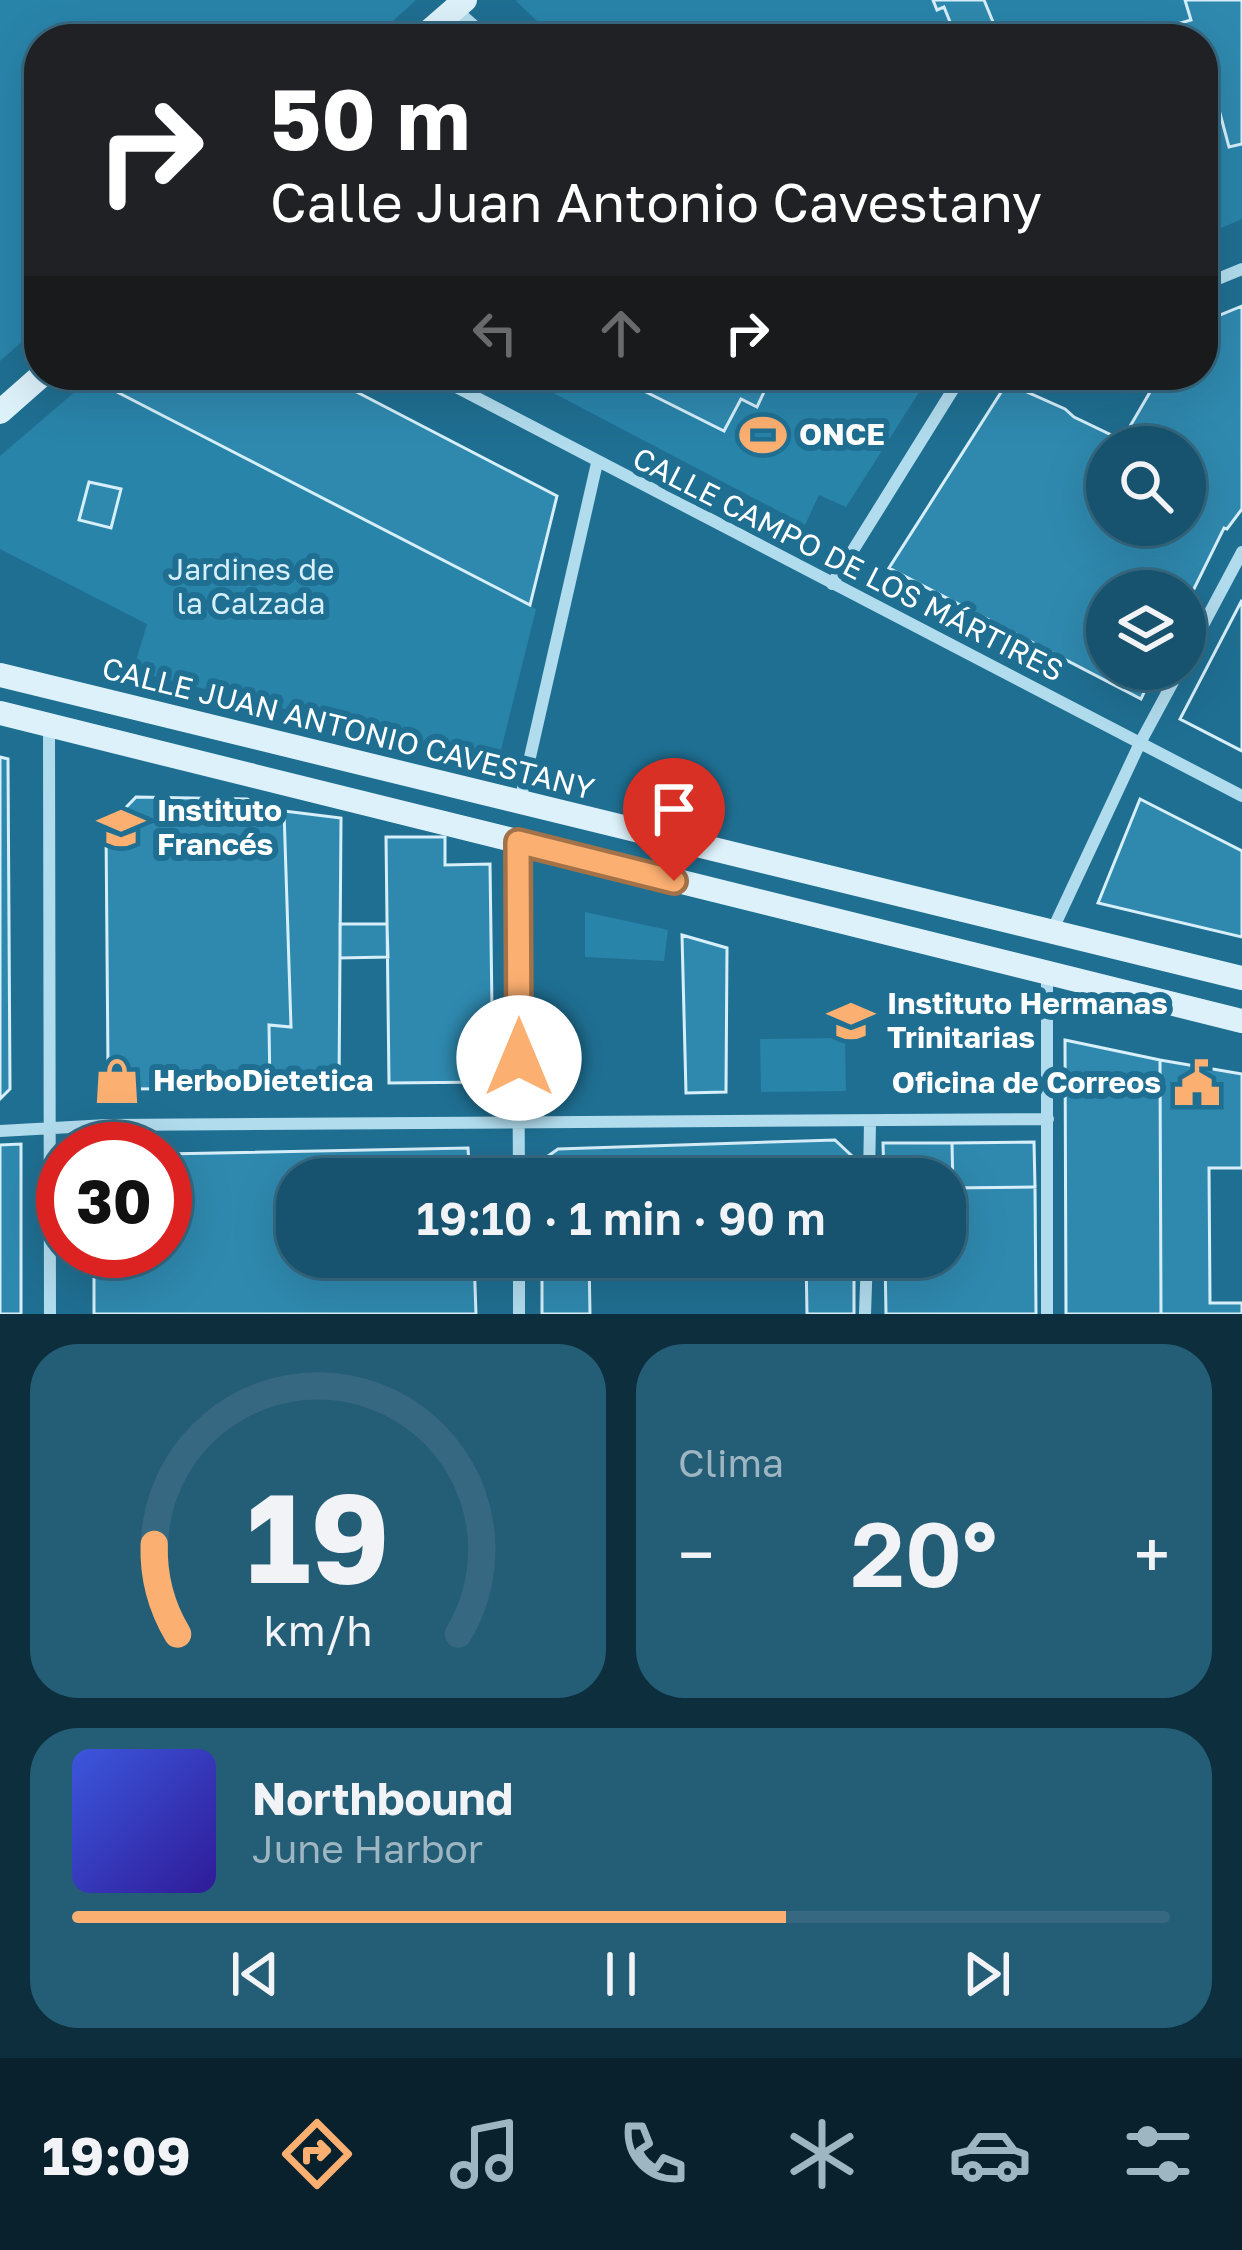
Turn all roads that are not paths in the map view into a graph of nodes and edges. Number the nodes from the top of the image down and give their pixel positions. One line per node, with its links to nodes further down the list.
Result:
1 (25, 390): 4 (main road)
2 (461, 390): 5 (street, CALLE CAMPO DE LOS MÁRTIRES)
3 (953, 390): 7 (street)
4 (0, 412)
5 (597, 463): 7 (street, CALLE CAMPO DE LOS MÁRTIRES); 15 (street)
6 (1242, 552): 8 (street)
7 (832, 584): 13 (street, CALLE CAMPO DE LOS MÁRTIRES)
8 (1206, 620)
9 (0, 675): 15 (main road, CALLE JUAN ANTONIO CAVESTANY)
10 (1169, 690): 13 (street)
11 (0, 713): 12 (main road)
12 (49, 725): 16 (main road); 23 (street)
13 (1140, 743): 14 (street, CALLE CAMPO DE LOS MÁRTIRES); 17 (street)
14 (1242, 796)
15 (519, 803): 17 (main road, CALLE JUAN ANTONIO CAVESTANY)
16 (518, 842): 18 (main road); 24 (street)
17 (1052, 932): 19 (main road, CALLE JUAN ANTONIO CAVESTANY)
18 (1047, 974): 20 (main road); 21 (street)
19 (1242, 978)
20 (1242, 1022)
21 (1048, 1119): 22 (street); 36 (street)
22 (870, 1120): 24 (street); 29 (street)
23 (50, 1122)
24 (519, 1124): 25 (street); 28 (street)
25 (192, 1125)
26 (36, 1130): 27 (street)
27 (0, 1131)
28 (519, 1158)
29 (869, 1158)
30 (50, 1278): 33 (street)
31 (519, 1278): 34 (street)
32 (867, 1278): 35 (street)
33 (50, 1314)
34 (519, 1314)
35 (866, 1314)
36 (1047, 1314)

